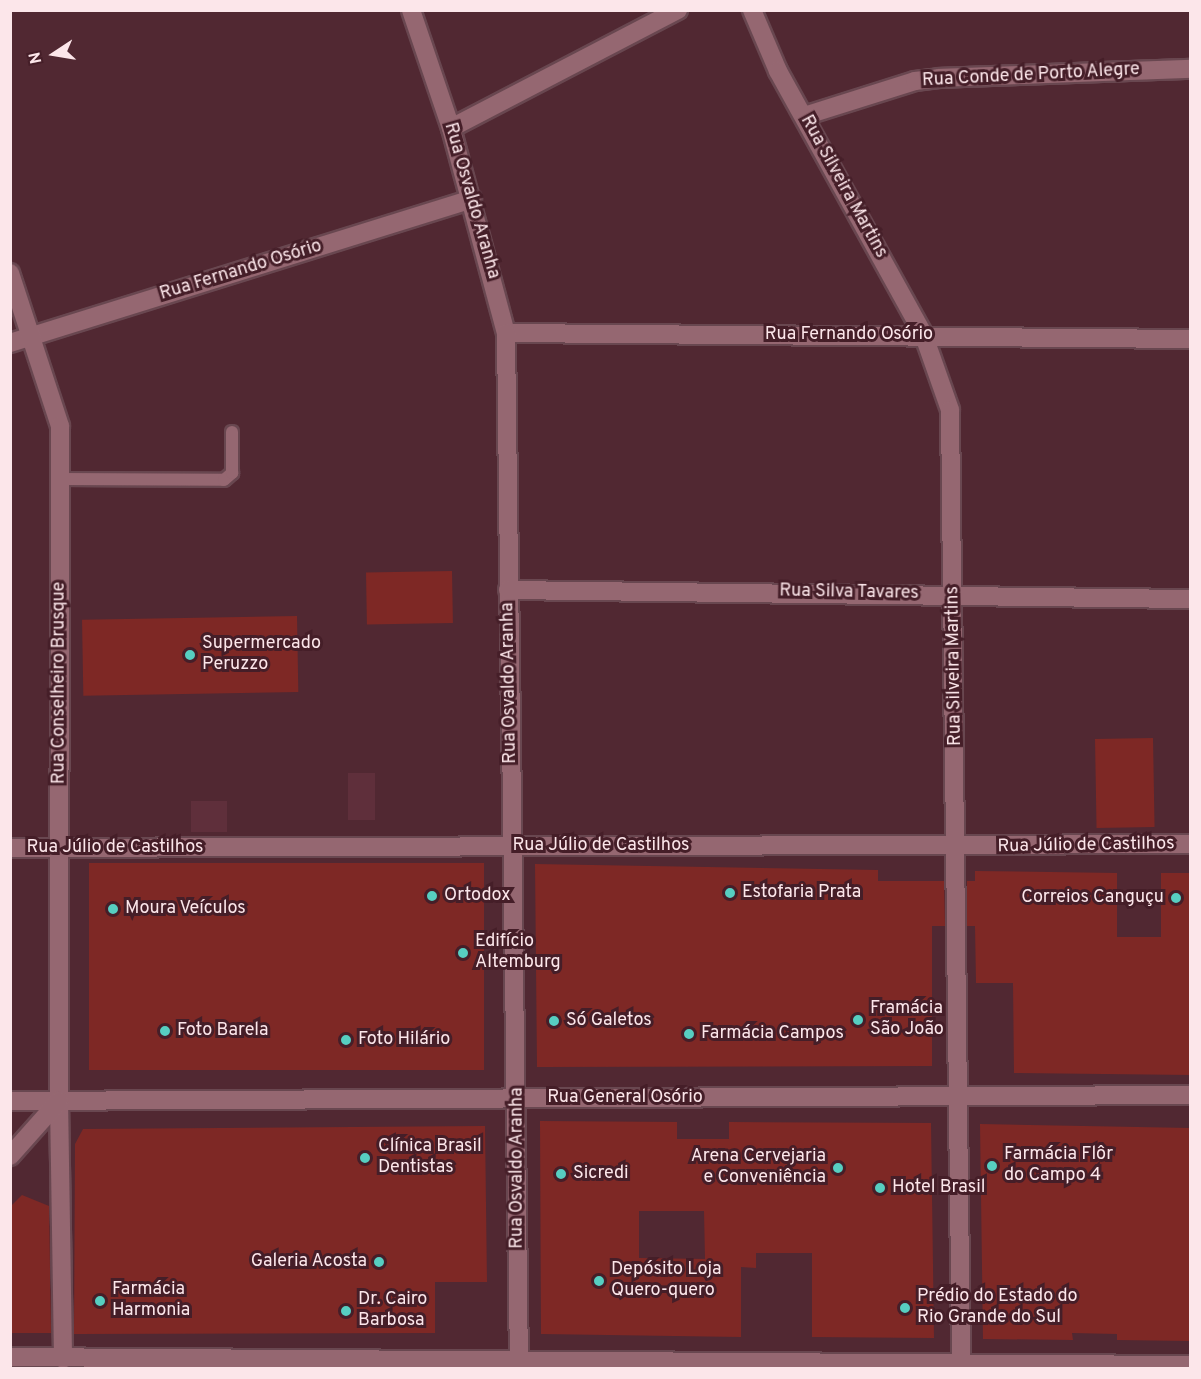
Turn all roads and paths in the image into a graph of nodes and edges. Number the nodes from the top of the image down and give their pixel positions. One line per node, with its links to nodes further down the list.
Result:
1 (411, 10): 6 (street, Rua Osvaldo Aranha)
2 (678, 10): 6 (street)
3 (752, 10): 5 (street, Rua Silveira Martins)
4 (1191, 69): 5 (street, Rua Conde de Porto Alegre)
5 (804, 116): 11 (street, Rua Silveira Martins)
6 (451, 128): 7 (street, Rua Osvaldo Aranha)
7 (472, 199): 9 (street, Rua Osvaldo Aranha); 10 (street, Rua Fernando Osório)
8 (10, 273): 10 (street, Rua Conselheiro Brusque)
9 (507, 333): 11 (street, Rua Fernando Osório); 16 (street, Rua Osvaldo Aranha)
10 (32, 335): 13 (street, Rua Fernando Osório); 15 (street, Rua Conselheiro Brusque)
11 (924, 336): 12 (street, Rua Fernando Osório); 17 (street, Rua Silveira Martins)
12 (1191, 339)
13 (10, 343)
14 (232, 432): 15 (lane)
15 (60, 480): 22 (street, Rua Conselheiro Brusque)
16 (508, 590): 17 (street, Rua Silva Tavares); 20 (street, Rua Osvaldo Aranha)
17 (954, 594): 18 (street, Rua Silva Tavares); 23 (street, Rua Silveira Martins)
18 (1191, 599)
19 (1191, 844): 23 (street, Rua Júlio de Castilhos)
20 (512, 846): 22 (street, Rua Júlio de Castilhos); 23 (street, Rua Júlio de Castilhos); 26 (street, Rua Osvaldo Aranha)
21 (10, 848): 22 (street, Rua Júlio de Castilhos)
22 (59, 848): 28 (street, Rua Conselheiro Brusque)
23 (956, 848): 25 (street, Rua Silveira Martins)
24 (1191, 1095): 25 (street, Rua General Osório)
25 (957, 1096): 26 (street, Rua General Osório); 33 (street, Rua Silveira Martins)
26 (518, 1098): 28 (street, Rua General Osório); 31 (street, Rua Osvaldo Aranha)
27 (10, 1101): 28 (street, Rua General Osório)
28 (58, 1101): 29 (street); 32 (street, Rua Conselheiro Brusque)
29 (10, 1156)
30 (10, 1357): 32 (street)
31 (519, 1363): 32 (street); 33 (street)
32 (63, 1364)
33 (961, 1365): 34 (street)
34 (1191, 1365)

